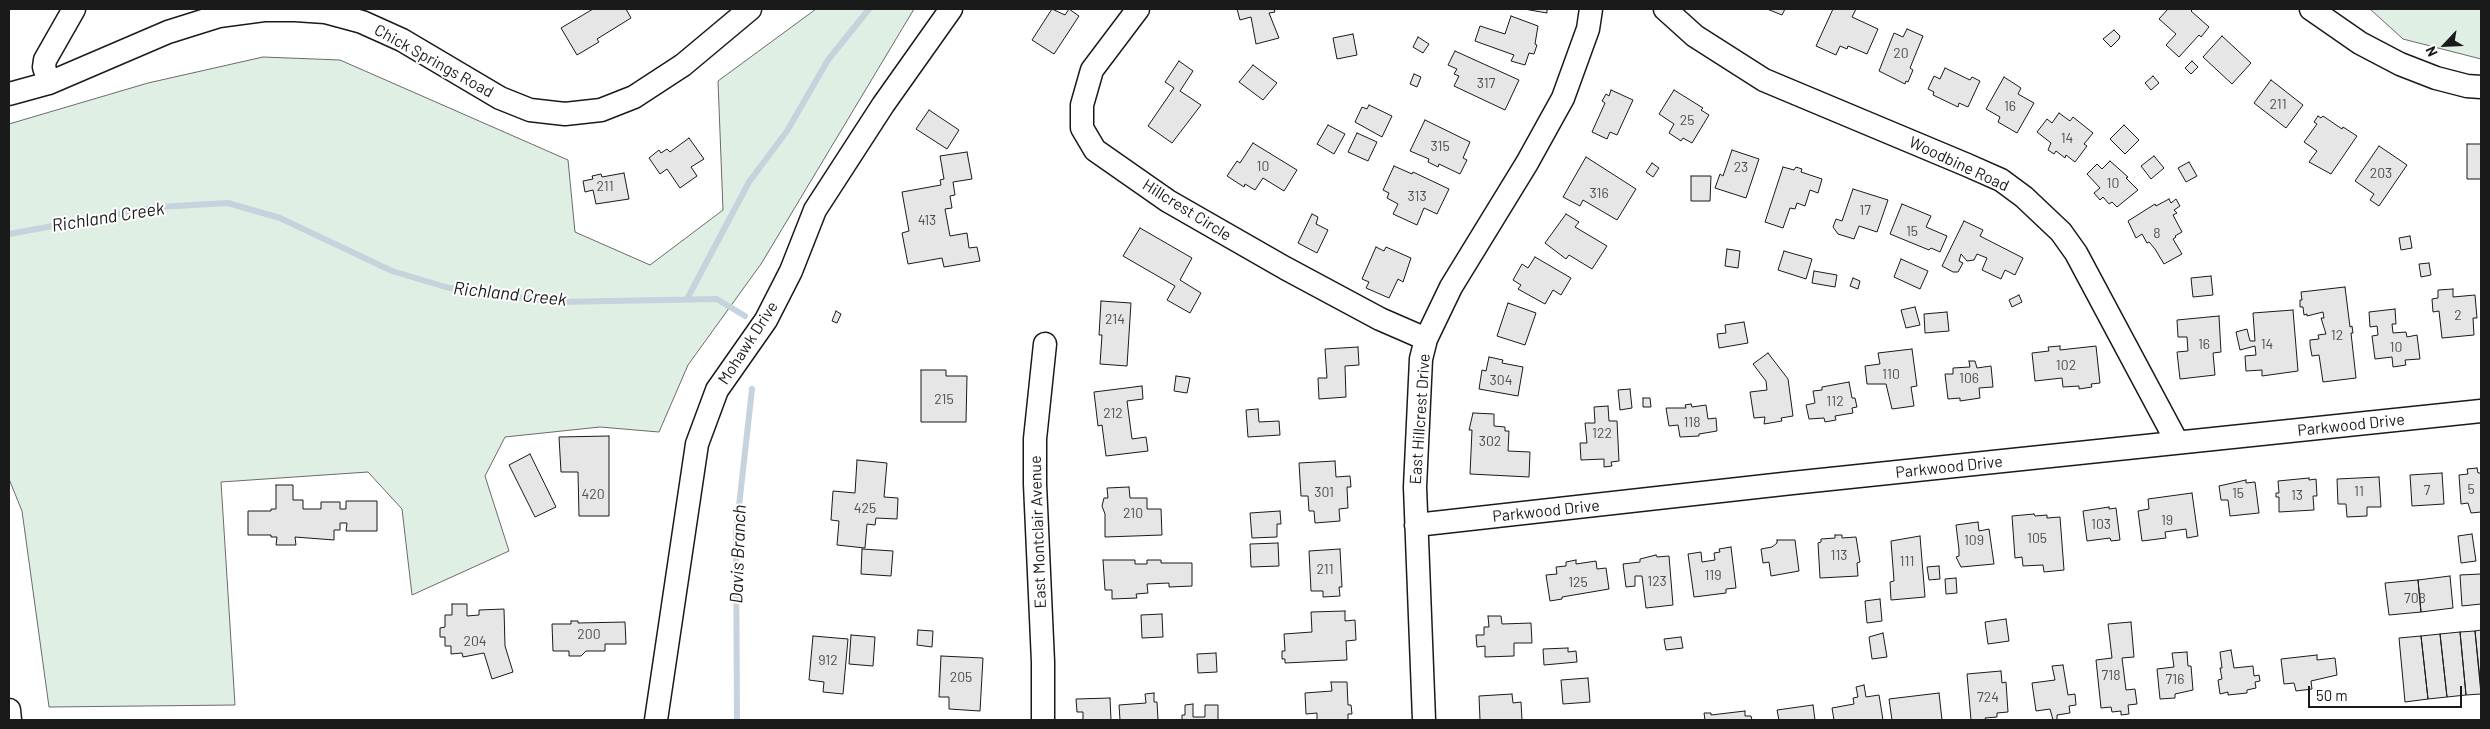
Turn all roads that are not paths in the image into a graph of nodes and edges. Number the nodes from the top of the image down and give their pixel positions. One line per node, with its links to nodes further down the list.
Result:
1 (74, 9): 8 (street)
2 (750, 9): 8 (street, Chick Springs Road)
3 (951, 9): 18 (street, Mohawk Drive)
4 (1138, 9): 11 (street, Hillcrest Circle)
5 (1591, 9): 11 (street, East Hillcrest Drive)
6 (1665, 9): 14 (street, Woodbine Road)
7 (2310, 9): 9 (street)
8 (49, 84): 10 (street, Chick Springs Road)
9 (2481, 87)
10 (9, 94)
11 (1426, 339): 15 (street, East Hillcrest Drive)
12 (1045, 344): 19 (street, East Montclair Avenue)
13 (2481, 411): 14 (street, Parkwood Drive)
14 (2177, 442): 15 (street, Parkwood Drive)
15 (1416, 525): 20 (street, East Hillcrest Drive)
16 (9, 710): 17 (street)
17 (10, 720)
18 (656, 720)
19 (1043, 720)
20 (1424, 720)

